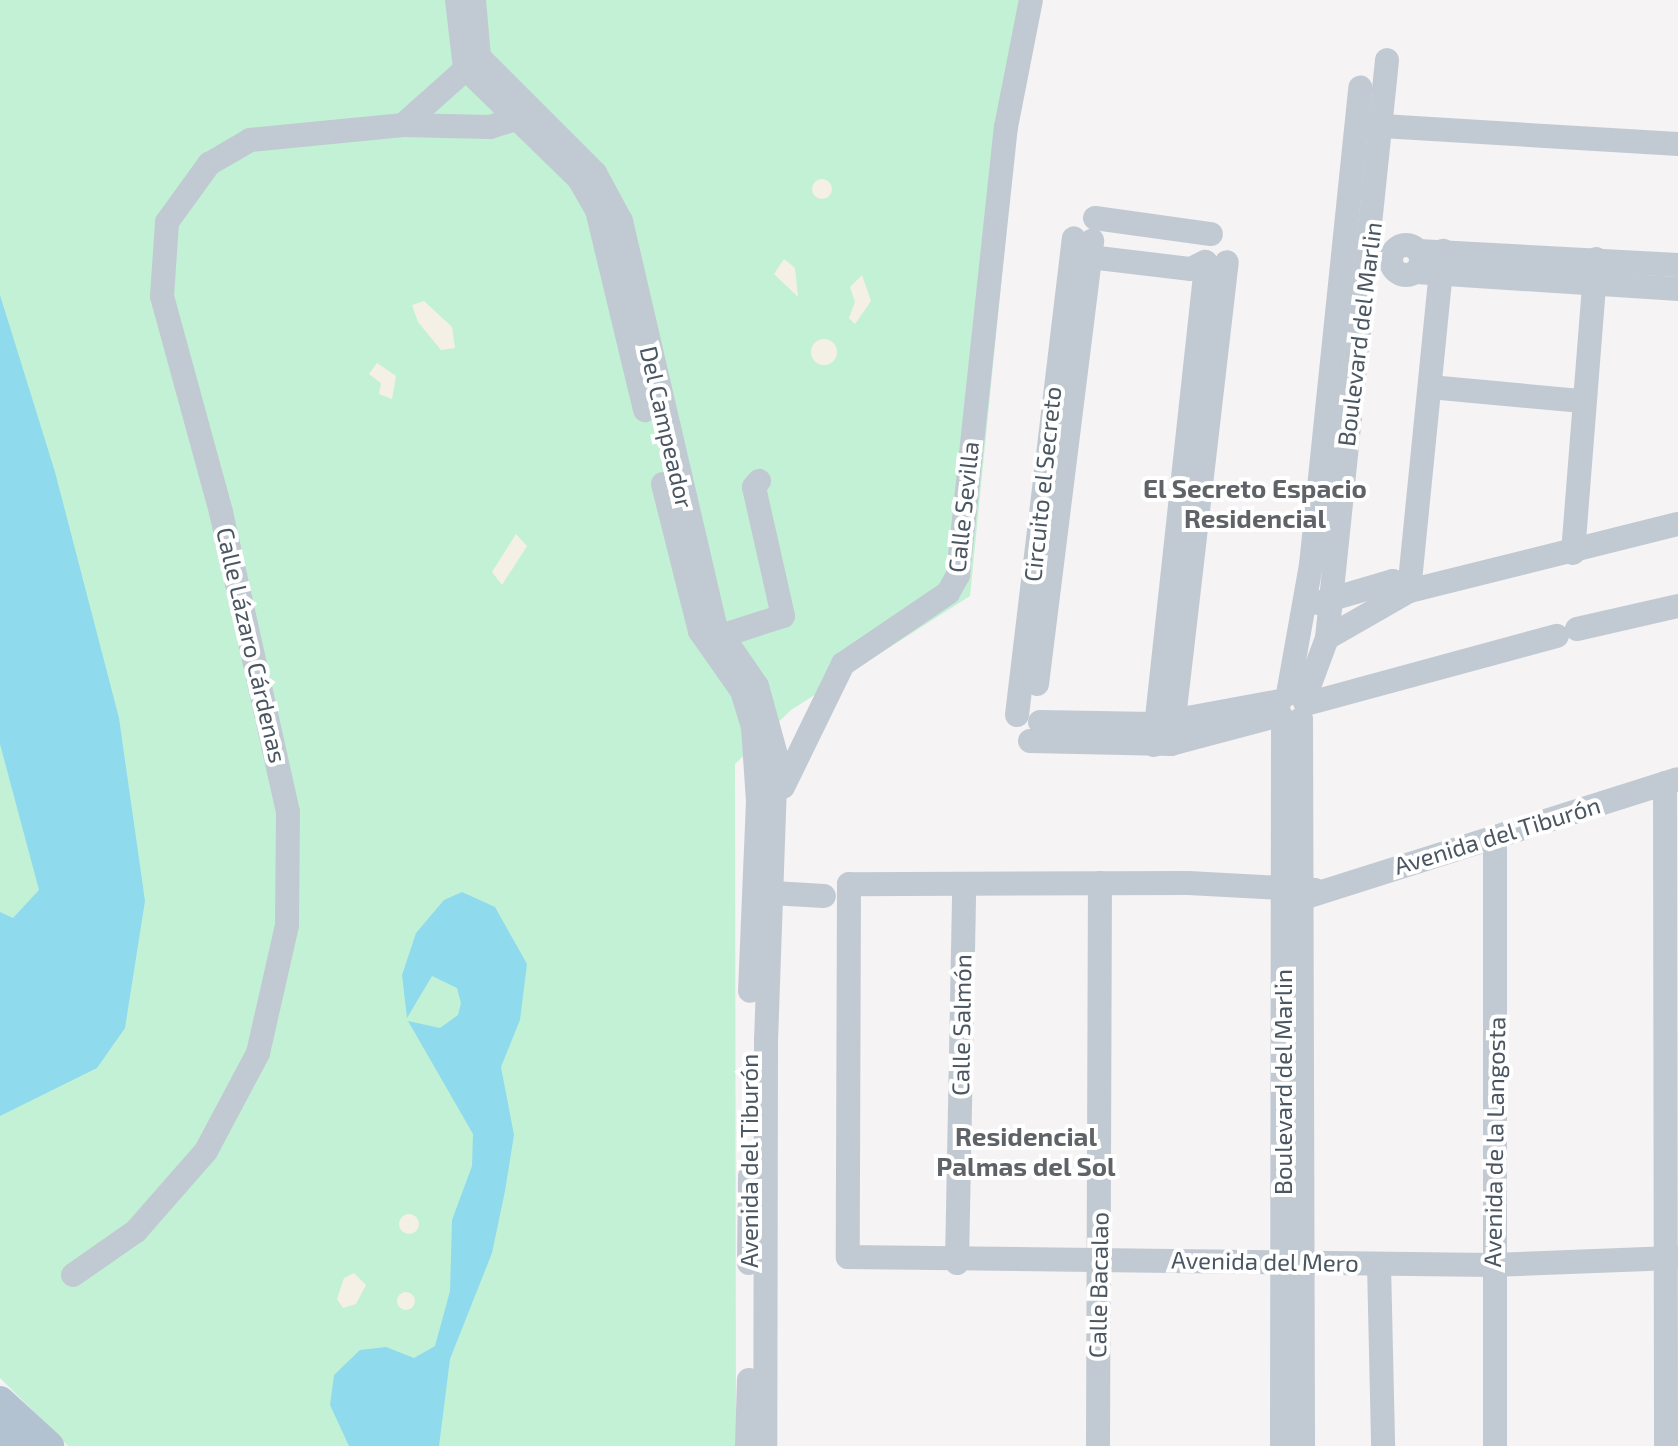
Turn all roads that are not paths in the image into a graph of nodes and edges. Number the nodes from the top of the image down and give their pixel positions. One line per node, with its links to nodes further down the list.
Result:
1 (457, 0): 5 (street)
2 (474, 0): 5 (street)
3 (1031, 0): 35 (street, Calle Sevilla)
4 (1387, 60): 9 (street, Boulevard del Marlin)
5 (472, 63): 7 (street, Del Campeador); 8 (street)
6 (1360, 88): 10 (street, Boulevard del Marlin)
7 (525, 119): 8 (street, Calle Lázaro Cárdenas); 24 (street, Del Campeador)
8 (403, 125): 49 (street, Calle Lázaro Cárdenas)
9 (1382, 125): 10 (street); 11 (street); 16 (street, Boulevard del Marlin)
10 (1358, 131): 13 (street, Boulevard del Marlin)
11 (1678, 144)
12 (1084, 242): 15 (street); 15 (street); 34 (street, Circuito el Secreto)
13 (1342, 257): 16 (street); 30 (street, Boulevard del Marlin)
14 (1596, 259): 17 (street); 18 (street); 19 (street)
15 (1213, 262): 34 (street)
16 (1368, 262): 28 (street, Boulevard del Marlin)
17 (1429, 262): 19 (street); 21 (street)
18 (1678, 265)
19 (1594, 285): 20 (street); 22 (street)
20 (1678, 289)
21 (1430, 387): 22 (street); 27 (street)
22 (1582, 401): 26 (street)
23 (759, 481): 31 (street)
24 (675, 502): 31 (street, Del Campeador); 35 (street, Del Campeador)
25 (1678, 524): 26 (street)
26 (1573, 553): 27 (street)
27 (1409, 591): 28 (street); 32 (street)
28 (1331, 597): 30 (street); 32 (street, Boulevard del Marlin)
29 (1678, 606): 33 (street, Circuito el Secreto)
30 (1303, 616): 33 (street, Boulevard del Marlin)
31 (721, 636): 35 (street, Del Campeador)
32 (1327, 638): 33 (street, Boulevard del Marlin)
33 (1292, 707): 34 (street, Circuito el Secreto); 40 (street, Boulevard del Marlin)
34 (1163, 734)
35 (776, 758): 41 (street, Del Campeador)
36 (1671, 781): 37 (street, Avenida del Tiburón); 43 (street)
37 (1495, 838): 40 (street, Avenida del Tiburón); 48 (street, Avenida de la Langosta)
38 (964, 890): 39 (street, Avenida del Tiburón); 42 (street, Avenida del Tiburón); 46 (street, Calle Salmón)
39 (1100, 891): 40 (street, Avenida del Tiburón); 44 (street, Calle Bacalao)
40 (1297, 891): 45 (street, Boulevard del Marlin)
41 (761, 892): 42 (street, Avenida del Tiburón); 50 (street, Avenida del Tiburón)
42 (841, 893): 46 (street, Avenida del Mero)
43 (1672, 1258): 48 (street, Avenida del Mero); 62 (street)
44 (1100, 1260): 45 (street, Avenida del Mero); 46 (street, Avenida del Mero); 57 (street, Calle Bacalao)
45 (1291, 1262): 47 (street, Avenida del Mero); 58 (street, Boulevard del Marlin); 59 (street, Boulevard del Marlin)
46 (957, 1263)
47 (1379, 1264): 48 (street, Avenida del Mero); 60 (street)
48 (1492, 1265): 61 (street, Avenida de la Langosta)
49 (73, 1275)
50 (757, 1384): 55 (street, Avenida del Tiburón); 56 (street, Avenida del Tiburón)
51 (0, 1401): 54 (main road)
52 (0, 1430): 53 (main road)
53 (16, 1446)
54 (49, 1446)
55 (747, 1446)
56 (765, 1446)
57 (1098, 1446)
58 (1282, 1446)
59 (1303, 1446)
60 (1383, 1446)
61 (1495, 1446)
62 (1666, 1446)

